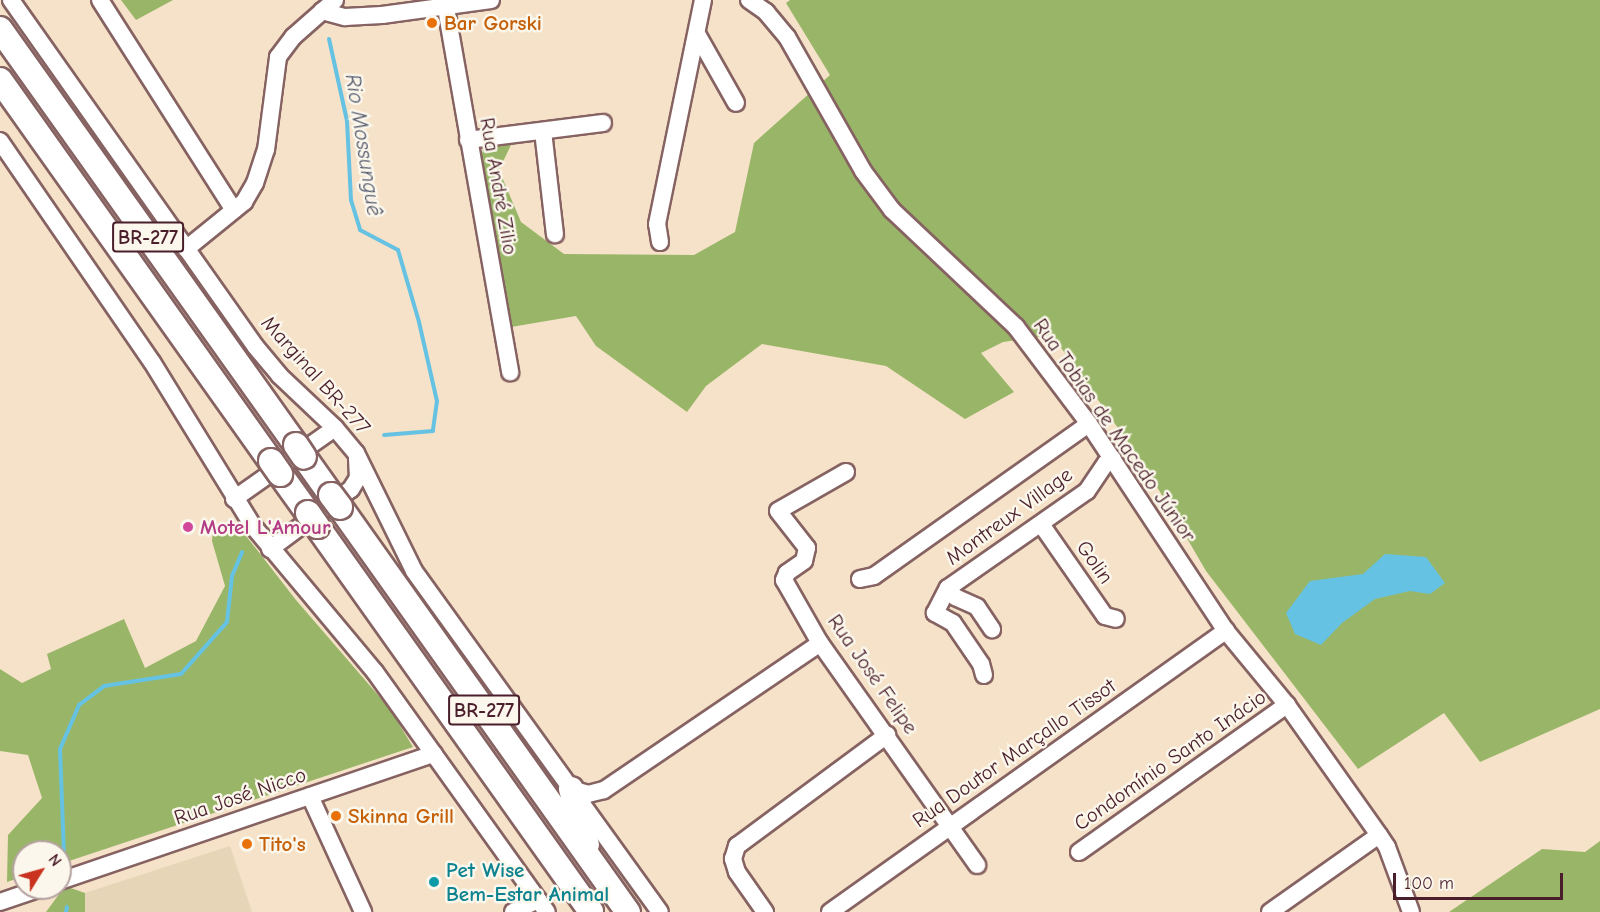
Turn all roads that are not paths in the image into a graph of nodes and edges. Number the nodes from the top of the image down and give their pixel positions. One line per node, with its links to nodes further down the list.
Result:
1 (11, 0): 19 (street, Marginal BR-277)
2 (100, 0): 16 (street)
3 (491, 0): 7 (street)
4 (703, 0): 9 (street)
5 (749, 0): 21 (street, Rua Tobias de Macedo Júnior)
6 (328, 6): 7 (street); 16 (street)
7 (446, 8): 14 (street, Rua André Zilio)
8 (0, 28): 44 (highway, BR-277)
9 (697, 34): 11 (street); 18 (street)
10 (0, 80): 50 (highway, BR-277)
11 (736, 103)
12 (603, 123): 13 (street)
13 (543, 131): 14 (street); 17 (street)
14 (468, 140): 20 (street, Rua André Zilio)
15 (0, 141): 26 (street)
16 (234, 210): 19 (street)
17 (555, 234)
18 (660, 242)
19 (186, 249): 22 (street, Marginal BR-277)
20 (510, 372)
21 (1089, 424): 24 (street, Rua Tobias de Macedo Júnior); 29 (street)
22 (335, 428): 23 (street, Marginal BR-277); 26 (street)
23 (356, 453): 28 (street); 39 (street, Marginal BR-277)
24 (1113, 459): 27 (street, Montreux Village); 33 (street, Rua Tobias de Macedo Júnior)
25 (846, 471): 34 (street, Rua José Felipe)
26 (234, 499): 28 (street)
27 (1041, 524): 30 (street, Montreux Village); 31 (street, Golin)
28 (270, 549): 38 (street)
29 (860, 579)
30 (948, 588): 32 (street); 35 (street, Montreux Village)
31 (1116, 619)
32 (992, 629)
33 (1226, 632): 36 (street, Rua Tobias de Macedo Júnior); 41 (street, Rua Doutor Marçallo Tissot)
34 (820, 643): 37 (street, Rua José Felipe); 39 (street)
35 (984, 675)
36 (1287, 705): 42 (street, Rua Tobias de Macedo Júnior); 43 (street, Condomínio Santo Inácio)
37 (887, 735): 41 (street, Rua José Felipe); 53 (street)
38 (434, 754): 40 (street, Rua José Nicco); 47 (street)
39 (571, 789): 44 (highway); 52 (street)
40 (310, 796): 46 (street, Rua José Nicco); 48 (street)
41 (950, 825): 45 (street, Rua José Felipe); 54 (street, Rua Doutor Marçallo Tissot)
42 (1379, 835): 55 (street); 56 (street, Rua Tobias de Macedo Júnior)
43 (1079, 852)
44 (592, 861): 51 (highway, BR-277)
45 (977, 865)
46 (72, 877)
47 (542, 906): 49 (street)
48 (363, 912)
49 (513, 912)
50 (591, 912)
51 (628, 912)
52 (660, 912)
53 (765, 912)
54 (830, 912)
55 (1270, 912)
56 (1412, 912)

